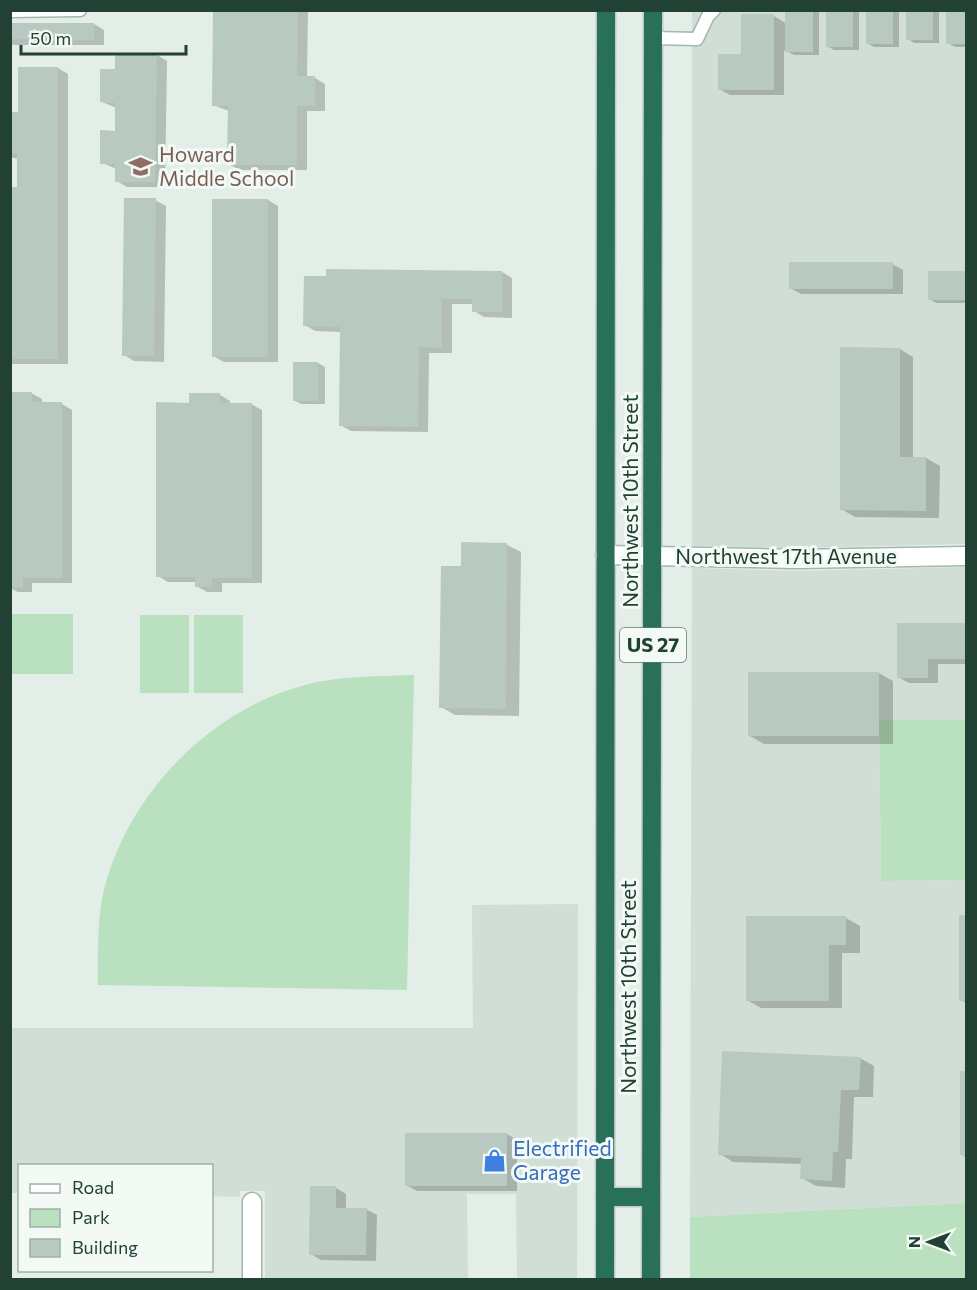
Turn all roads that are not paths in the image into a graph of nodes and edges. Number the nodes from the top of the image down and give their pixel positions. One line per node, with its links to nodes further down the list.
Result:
1 (80, 10): 5 (lane)
2 (606, 10): 7 (highway, Northwest 10th Street / US 27)
3 (653, 10): 6 (highway, Northwest 10th Street / US 27)
4 (714, 10): 6 (lane)
5 (10, 11)
6 (653, 38): 8 (highway, Northwest 10th Street / US 27)
7 (604, 555): 8 (street, Northwest 17th Avenue); 10 (highway, Northwest 10th Street / US 27)
8 (654, 556): 9 (street, Northwest 17th Avenue); 11 (highway, Northwest 10th Street / US 27)
9 (966, 556)
10 (605, 1197): 11 (highway); 14 (highway, Northwest 10th Street / US 27)
11 (651, 1197): 15 (highway, Northwest 10th Street / US 27)
12 (252, 1202): 13 (street)
13 (252, 1280)
14 (605, 1280)
15 (651, 1280)

